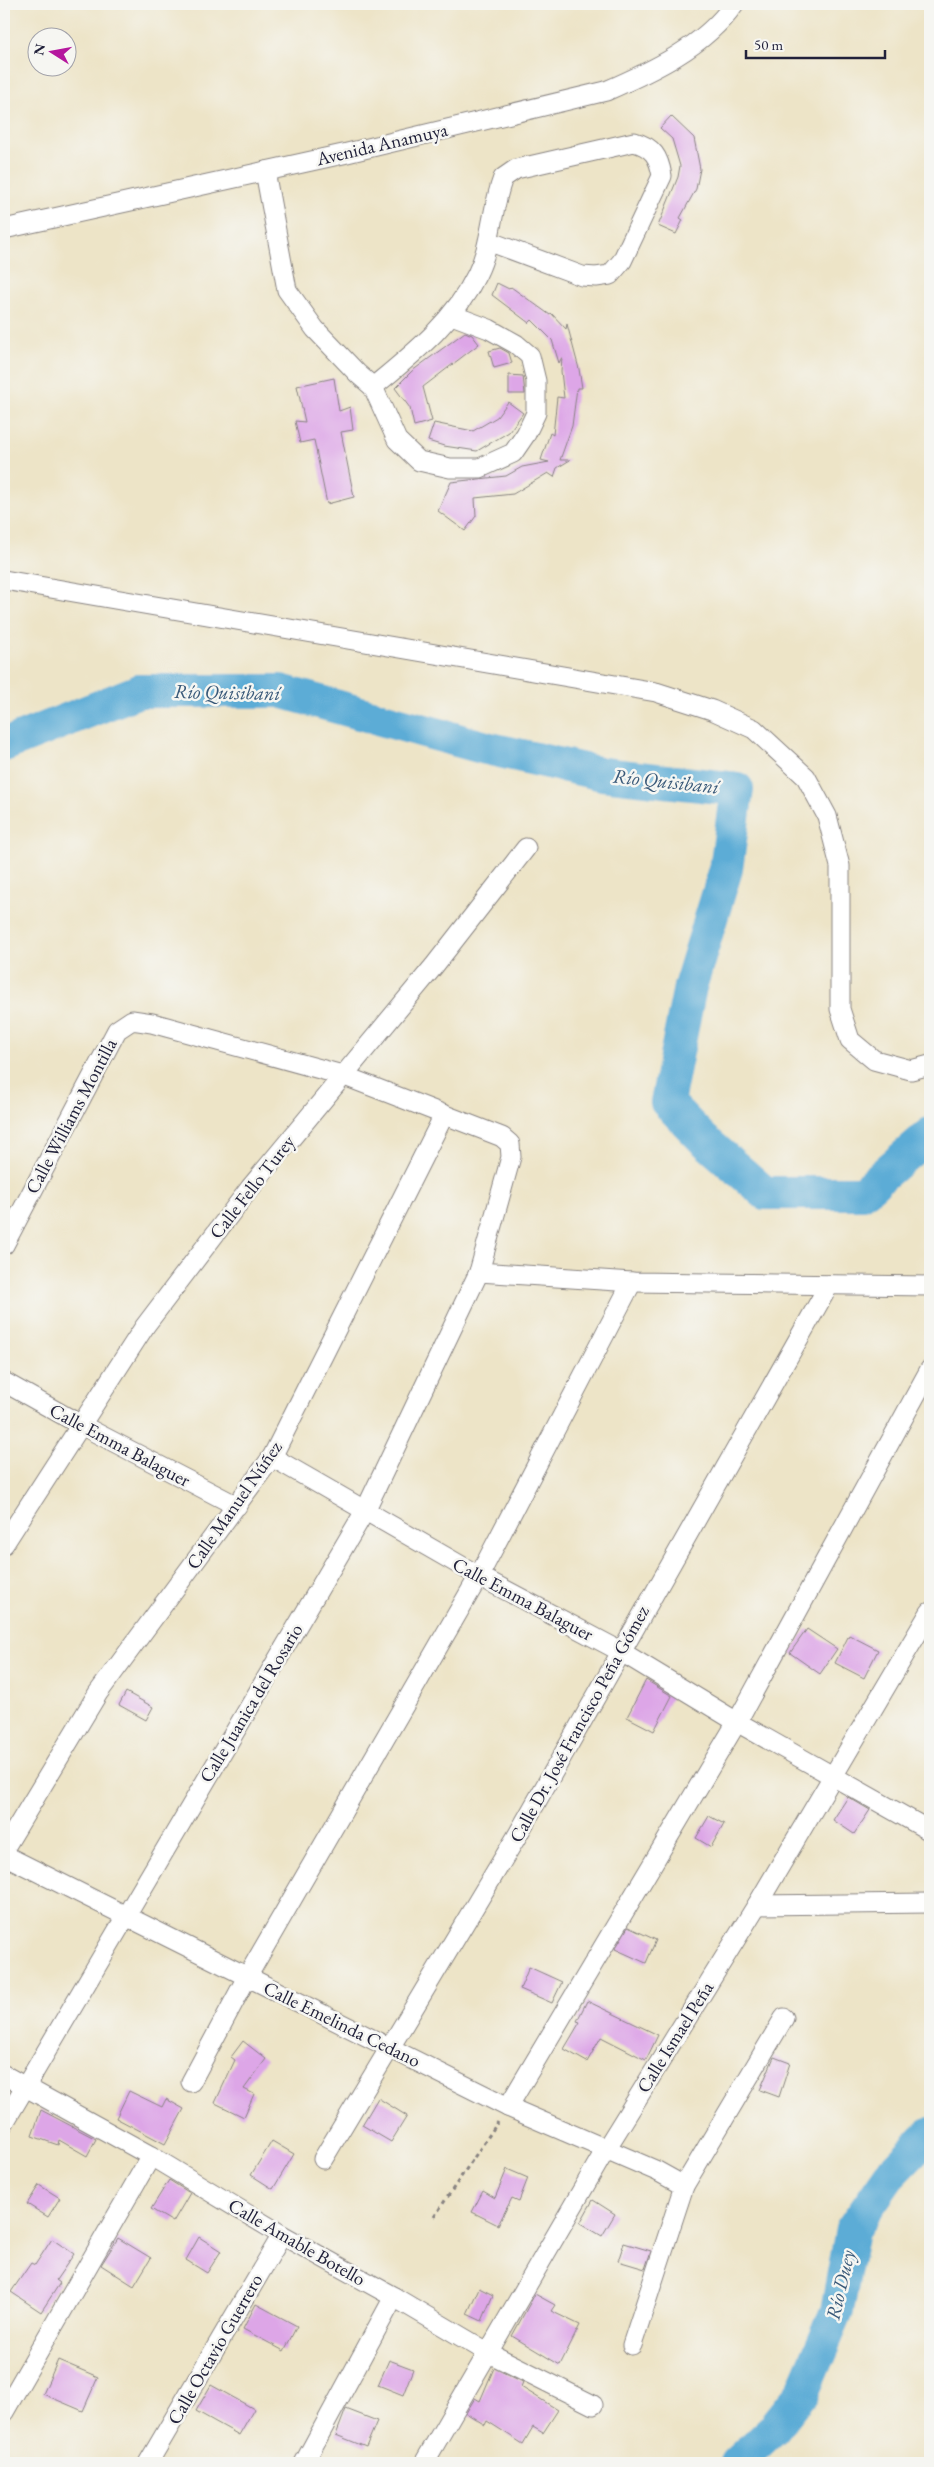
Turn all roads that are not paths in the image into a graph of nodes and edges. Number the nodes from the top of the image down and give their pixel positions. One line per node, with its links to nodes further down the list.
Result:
1 (734, 4): 2 (street, Avenida Anamuya)
2 (265, 171): 3 (street, Avenida Anamuya); 6 (street)
3 (4, 229)
4 (488, 241): 4 (street); 5 (street)
5 (452, 315): 6 (street); 6 (street)
6 (373, 387)
7 (4, 580): 9 (street)
8 (526, 848): 10 (street, Calle Fello Turey)
9 (930, 1065)
10 (342, 1075): 11 (street); 12 (street, Calle Williams Montilla); 19 (street, Calle Fello Turey)
11 (444, 1115): 13 (street, Calle Juanica del Rosario); 20 (street, Calle Manuel Núñez)
12 (4, 1245)
13 (479, 1272): 14 (street); 22 (street, Calle Juanica del Rosario)
14 (632, 1282): 15 (street); 24 (street)
15 (829, 1285): 16 (street); 26 (street, Calle Dr. José Francisco Peña Gómez)
16 (930, 1286)
17 (930, 1369): 27 (street)
18 (4, 1382): 19 (street, Calle Emma Balaguer)
19 (81, 1425): 21 (street, Calle Emma Balaguer); 23 (street, Calle Fello Turey)
20 (272, 1457): 21 (street, Calle Manuel Núñez); 22 (street, Calle Emma Balaguer)
21 (237, 1506): 30 (street, Calle Manuel Núñez)
22 (365, 1511): 24 (street, Calle Emma Balaguer); 34 (street, Calle Juanica del Rosario)
23 (4, 1544)
24 (479, 1576): 26 (street, Calle Emma Balaguer); 35 (street)
25 (930, 1612): 28 (street, Calle Ismael Peña)
26 (620, 1651): 27 (street, Calle Emma Balaguer); 37 (street, Calle Dr. José Francisco Peña Gómez)
27 (737, 1722): 28 (street, Calle Emma Balaguer); 41 (street)
28 (834, 1776): 29 (street, Calle Emma Balaguer); 33 (street, Calle Ismael Peña)
29 (930, 1831)
30 (4, 1849)
31 (4, 1856): 34 (street, Calle Emelinda Cedano)
32 (930, 1903): 33 (street)
33 (757, 1905): 43 (street, Calle Ismael Peña)
34 (125, 1915): 35 (street, Calle Emelinda Cedano); 40 (street, Calle Juanica del Rosario)
35 (248, 1977): 37 (street, Calle Emelinda Cedano); 39 (street)
36 (784, 2018): 46 (street)
37 (388, 2047): 41 (street, Calle Emelinda Cedano); 45 (street, Calle Dr. José Francisco Peña Gómez)
38 (4, 2075): 40 (street, Calle Amable Botello)
39 (191, 2082)
40 (24, 2086): 42 (street, Calle Juanica del Rosario); 44 (street, Calle Amable Botello)
41 (508, 2107): 43 (street, Calle Emelinda Cedano)
42 (4, 2124)
43 (606, 2149): 46 (street, Calle Emelinda Cedano); 50 (street, Calle Ismael Peña)
44 (151, 2156): 47 (street, Calle Amable Botello); 52 (street)
45 (323, 2158)
46 (684, 2186): 49 (street)
47 (282, 2235): 48 (street, Calle Amable Botello); 53 (street, Calle Octavio Guerrero)
48 (394, 2297): 50 (street, Calle Amable Botello); 54 (street)
49 (632, 2345)
50 (489, 2353): 51 (street, Calle Amable Botello); 55 (street, Calle Ismael Peña)
51 (593, 2405)
52 (4, 2412)
53 (148, 2463)
54 (304, 2463)
55 (424, 2463)

